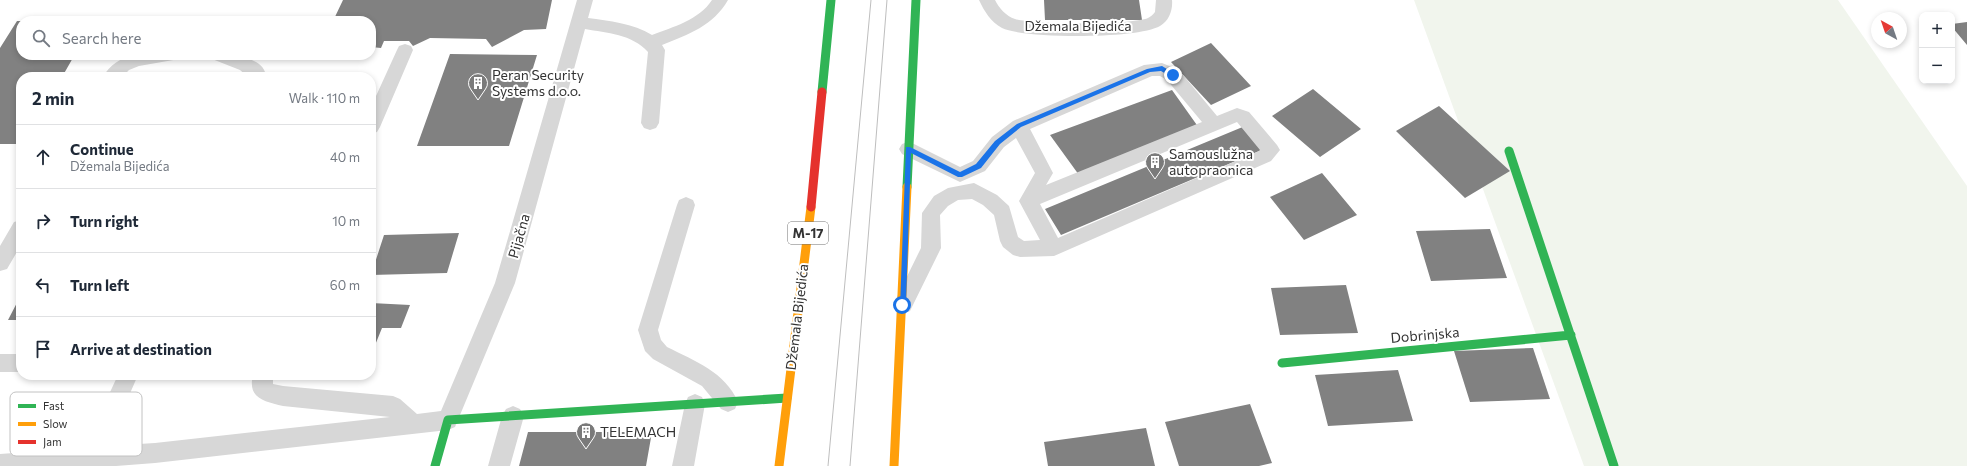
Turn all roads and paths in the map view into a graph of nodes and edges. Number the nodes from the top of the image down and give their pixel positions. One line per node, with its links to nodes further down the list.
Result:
1 (585, 0): 7 (lane, Pijačna)
2 (720, 0): 8 (lane)
3 (832, 0): 33 (main road, Džemala Bijedića / M-17)
4 (916, 0): 18 (main road)
5 (987, 0): 6 (lane, Džemala Bijedića)
6 (1164, 0)
7 (579, 22): 8 (lane); 37 (lane, Pijačna)
8 (652, 42): 15 (lane)
9 (405, 50): 14 (lane)
10 (138, 60): 12 (lane)
11 (232, 60): 13 (lane)
12 (115, 72)
13 (255, 72)
14 (376, 117)
15 (650, 123)
16 (1214, 124): 17 (lane); 20 (lane); 23 (lane)
17 (1019, 126): 18 (lane); 20 (lane)
18 (908, 148): 25 (main road)
19 (1509, 151): 26 (main road)
20 (1028, 201): 23 (lane)
21 (686, 206): 34 (lane)
22 (16, 236): 24 (lane)
23 (1054, 248): 25 (lane)
24 (0, 263)
25 (902, 305): 48 (main road)
26 (1571, 335): 29 (main road, Dobrinjska); 49 (main road)
27 (0, 363): 28 (lane)
28 (16, 363)
29 (1282, 363)
30 (126, 380): 32 (lane)
31 (262, 380): 38 (lane)
32 (120, 392)
33 (787, 398): 34 (main road); 47 (main road, Džemala Bijedića / M-17)
34 (728, 402): 35 (main road)
35 (695, 404): 36 (main road); 46 (lane)
36 (513, 416): 37 (main road); 45 (lane)
37 (448, 420): 38 (lane); 44 (main road, Pijačna)
38 (414, 424): 39 (lane)
39 (142, 453)
40 (91, 456): 42 (lane)
41 (118, 456): 42 (lane)
42 (90, 459): 43 (lane)
43 (0, 464)
44 (435, 466)
45 (499, 466)
46 (683, 466)
47 (779, 466)
48 (894, 466)
49 (1614, 466)

